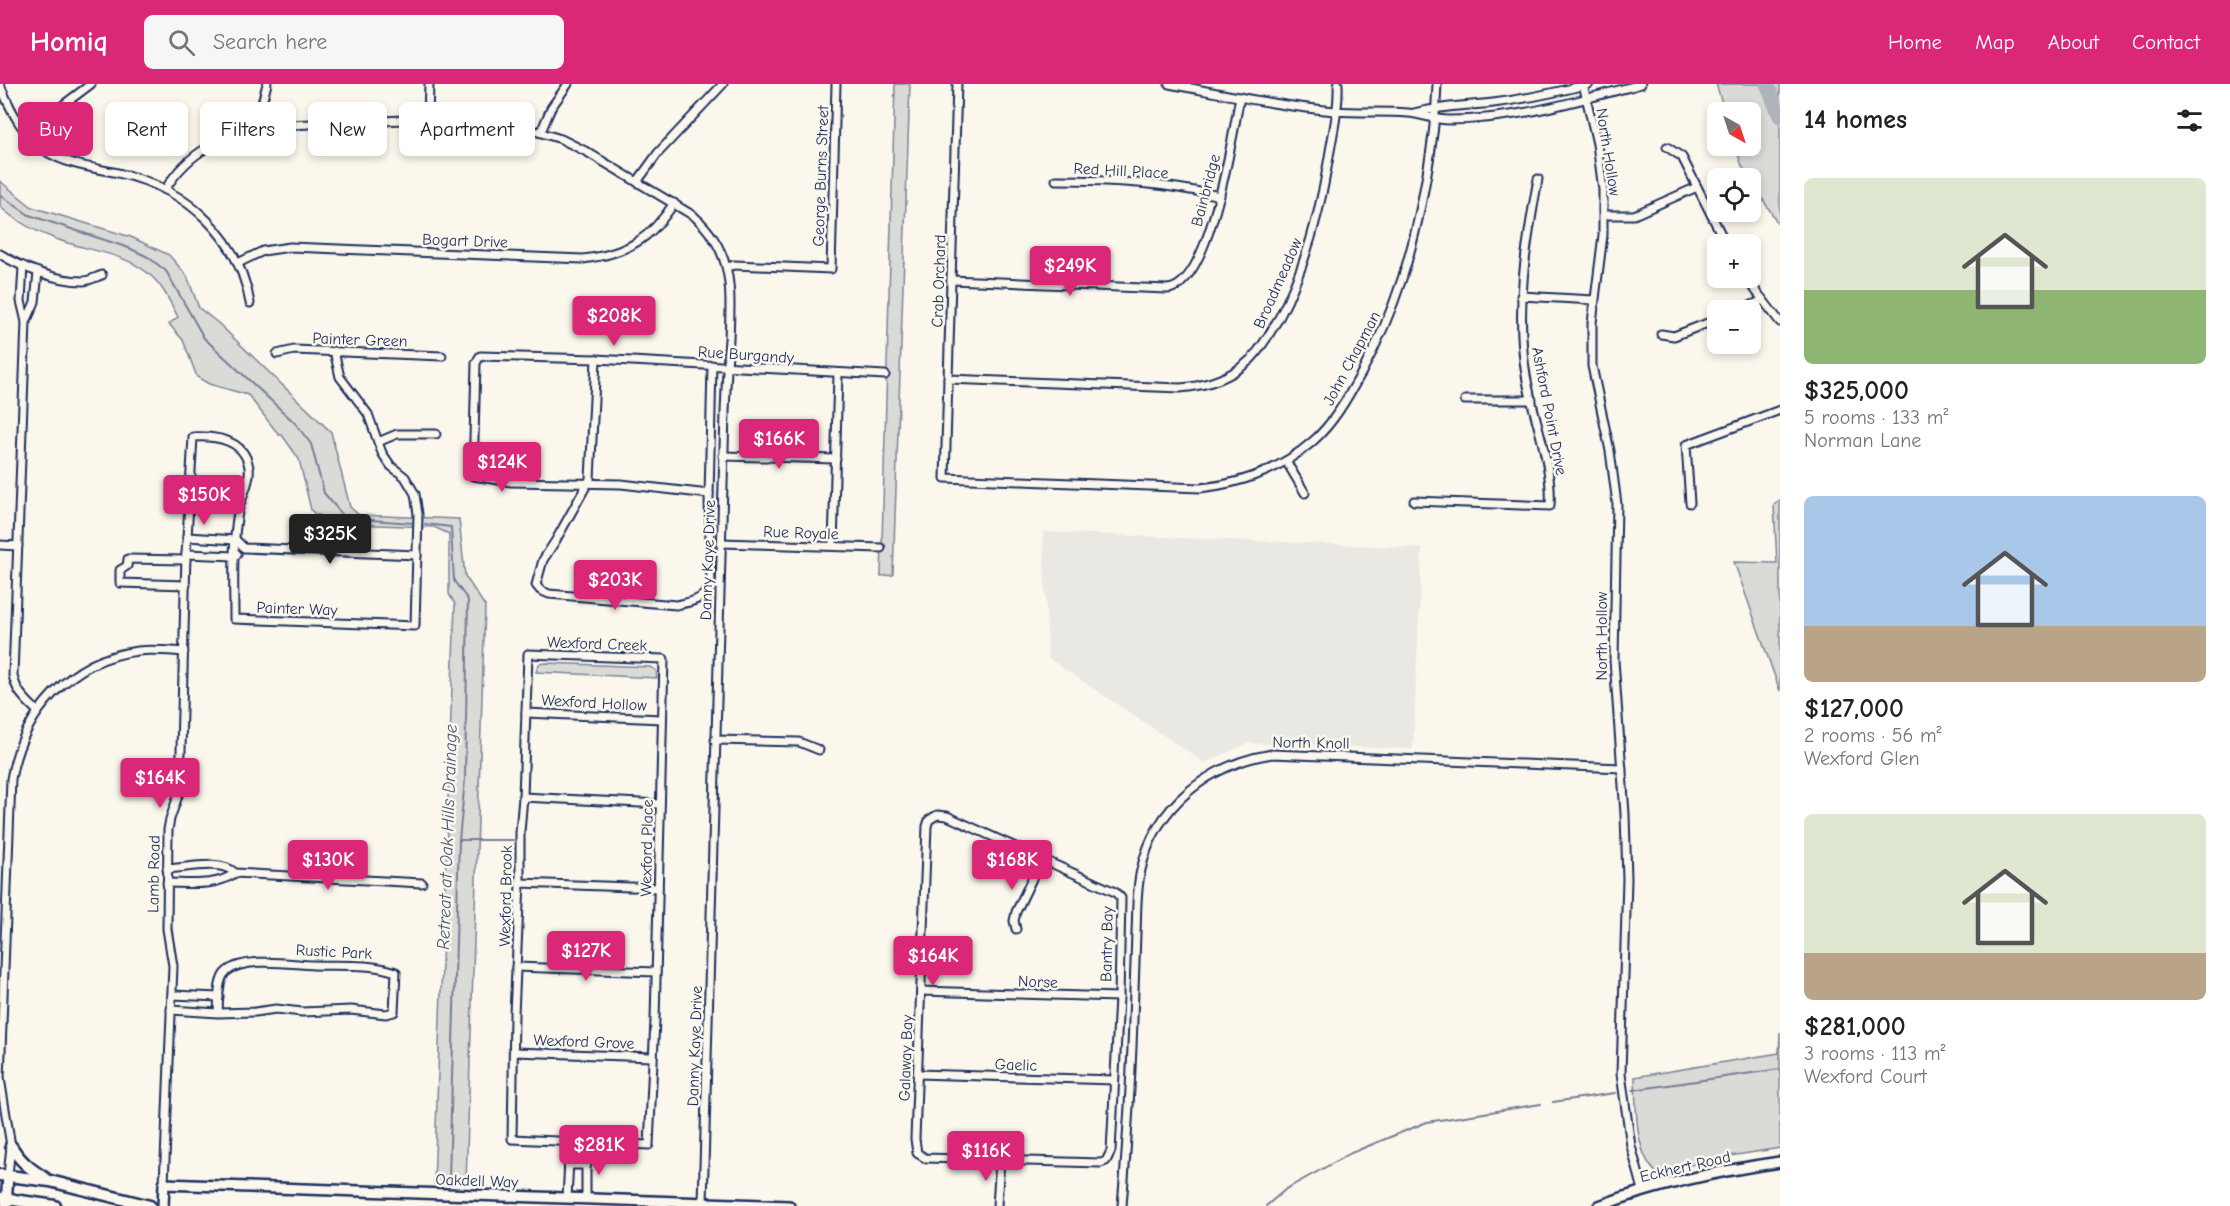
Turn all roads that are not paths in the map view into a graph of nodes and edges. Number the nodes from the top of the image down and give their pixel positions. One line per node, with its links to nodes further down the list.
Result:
1 (91, 84): 16 (street)
2 (267, 84): 17 (street)
3 (429, 84): 18 (street)
4 (568, 84): 27 (street)
5 (723, 84): 33 (street)
6 (836, 84): 43 (street, George Burns Street)
7 (957, 84): 46 (street, Crab Orchard)
8 (1169, 84): 14 (street)
9 (1338, 84): 20 (street, Broadmeadow)
10 (1437, 84): 19 (street, John Chapman)
11 (1585, 84): 15 (street, North Hollow); 19 (street)
12 (1641, 84): 15 (street)
13 (0, 85): 23 (street)
14 (1240, 97): 20 (street); 36 (street, Bainbridge)
15 (1587, 99): 24 (street); 38 (street, North Hollow)
16 (67, 102)
17 (262, 102)
18 (428, 102)
19 (1436, 107): 21 (street); 24 (street, John Chapman)
20 (1337, 111): 21 (street); 64 (street, Broadmeadow)
21 (1412, 113): 24 (street)
22 (399, 119): 25 (street, Danny Kaye Drive)
23 (18, 120)
24 (1436, 120): 73 (street, John Chapman)
25 (296, 124)
26 (535, 130): 27 (street, Danny Kaye Drive)
27 (541, 132): 33 (street, Danny Kaye Drive)
28 (1667, 147): 34 (street)
29 (200, 154): 35 (street, Danny Kaye Drive)
30 (56, 156): 35 (street)
31 (1538, 179): 48 (street, Ashford Point Drive)
32 (1056, 180): 36 (street, Red Hill Place)
33 (638, 182): 37 (street, Danny Kaye Drive)
34 (1697, 186): 38 (street); 39 (street)
35 (165, 190): 41 (street)
36 (1220, 196): 46 (street, Bainbridge)
37 (674, 203): 41 (street, Bogart Drive); 43 (street, Danny Kaye Drive)
38 (1604, 216): 49 (street, North Hollow)
39 (1720, 234)
40 (0, 254): 42 (street)
41 (238, 263): 51 (street)
42 (23, 266): 44 (street); 52 (street)
43 (727, 267): 61 (street, Danny Kaye Drive)
44 (38, 272): 45 (street); 52 (street)
45 (102, 275)
46 (951, 280): 64 (street, Crab Orchard)
47 (1754, 288): 50 (street)
48 (1521, 296): 49 (street); 66 (street, Ashford Point Drive)
49 (1594, 300): 102 (street, North Hollow)
50 (1763, 300): 53 (street)
51 (250, 303)
52 (26, 322): 86 (street)
53 (1780, 322)
54 (1707, 323): 55 (street)
55 (1661, 334)
56 (334, 351): 57 (street, Painter Green); 58 (street, Painter Green); 70 (street, Painter Way)
57 (277, 354)
58 (442, 356)
59 (596, 359): 60 (street, Rue Burgandy); 75 (street); 75 (street, Rue Burgandy)
60 (712, 365): 61 (street, Rue Burgandy); 77 (street)
61 (727, 367): 62 (street, Rue Burgandy); 71 (street, Danny Kaye Drive)
62 (838, 374): 63 (street, Rue Burgandy); 72 (street)
63 (885, 375)
64 (948, 379): 74 (street, Crab Orchard)
65 (1465, 400): 66 (street)
66 (1532, 400): 80 (street, Ashford Point Drive)
67 (1780, 410): 81 (street)
68 (436, 434): 70 (street)
69 (193, 437): 82 (street, Lamb Road); 83 (street, Painter Way)
70 (378, 442): 90 (street, Painter Way)
71 (723, 456): 72 (street); 76 (street, Danny Kaye Drive)
72 (836, 459): 87 (street)
73 (1286, 461): 74 (street, John Chapman); 78 (street)
74 (945, 478)
75 (587, 484): 77 (street); 77 (street)
76 (722, 488): 77 (street); 79 (street, Danny Kaye Drive)
77 (709, 493): 79 (street)
78 (1305, 493)
79 (722, 499): 84 (street, Danny Kaye Drive)
80 (1414, 501)
81 (1690, 503)
82 (187, 537): 83 (street); 92 (street, Lamb Road)
83 (236, 540): 88 (street); 91 (street, Painter Way)
84 (721, 543): 87 (street, Rue Royale); 100 (street, Danny Kaye Drive)
85 (0, 545): 86 (street)
86 (18, 546): 97 (street)
87 (832, 546): 89 (street, Rue Royale)
88 (244, 548): 90 (street); 91 (street)
89 (881, 548)
90 (417, 555): 91 (street, Painter Way)
91 (235, 556): 92 (street)
92 (186, 557): 93 (street, Lamb Road); 93 (street)
93 (186, 585): 94 (street, Lamb Road)
94 (184, 652): 97 (street); 107 (street, Lamb Road)
95 (528, 654): 96 (street, Wexford Creek); 98 (street, Wexford Brook)
96 (664, 659): 99 (street, Wexford Place)
97 (38, 711): 127 (street)
98 (526, 713): 99 (street, Wexford Hollow); 103 (street, Wexford Brook)
99 (662, 719): 104 (street, Wexford Place)
100 (715, 740): 101 (street); 143 (street, Danny Kaye Drive)
101 (819, 750)
102 (1622, 768): 139 (street, North Hollow); 150 (street, North Knoll)
103 (523, 797): 104 (street); 111 (street, Wexford Brook)
104 (660, 804): 112 (street, Wexford Place)
105 (932, 818): 106 (street, Bantry Bay); 116 (street, Galaway Bay)
106 (1042, 858): 113 (street); 120 (street, Bantry Bay)
107 (167, 869): 108 (street); 109 (street, Lamb Road)
108 (235, 873): 109 (street); 110 (street)
109 (167, 883): 117 (street, Lamb Road)
110 (422, 883)
111 (520, 883): 112 (street); 114 (street, Wexford Brook)
112 (658, 888): 115 (street, Wexford Place)
113 (1016, 929)
114 (516, 967): 115 (street); 124 (street, Wexford Brook)
115 (656, 972): 125 (street, Wexford Place)
116 (921, 991): 120 (street, Norse); 126 (street, Galaway Bay)
117 (172, 995): 118 (street); 121 (street, Lamb Road)
118 (193, 996): 119 (street); 122 (street)
119 (219, 997): 123 (street, Rustic Park); 123 (street, Rustic Park)
120 (1119, 997): 128 (street, Bantry Bay)
121 (171, 1010): 122 (street, Rustic Park); 138 (street, Lamb Road)
122 (192, 1011): 123 (street, Rustic Park)
123 (218, 1013)
124 (515, 1052): 125 (street, Wexford Grove); 129 (street, Wexford Brook)
125 (652, 1057): 130 (street, Wexford Place)
126 (917, 1074): 128 (street, Gaelic); 132 (street, Galaway Bay)
127 (0, 1079): 131 (street)
128 (1114, 1080): 132 (street, Bantry Bay)
129 (570, 1142): 130 (street); 134 (street)
130 (586, 1143): 135 (street)
131 (11, 1146): 136 (street); 137 (main road)
132 (1000, 1160): 149 (street)
133 (1780, 1162): 139 (street, Eckhert Road)
134 (568, 1165): 135 (street); 140 (street)
135 (587, 1165): 141 (street)
136 (4, 1175): 137 (main road); 142 (street)
137 (50, 1181): 146 (main road)
138 (164, 1184): 140 (street, Oakdell Way); 147 (street, Lamb Road)
139 (1643, 1190): 151 (street, Eckhert Road)
140 (567, 1198): 141 (street, Oakdell Way)
141 (586, 1198): 143 (street, Oakdell Way)
142 (4, 1201): 144 (main road)
143 (703, 1203): 145 (street, Oakdell Way)
144 (46, 1205)
145 (748, 1205): 148 (street, Oakdell Way)
146 (150, 1206)
147 (163, 1206)
148 (789, 1206)
149 (997, 1206)
150 (1122, 1206)
151 (1599, 1206)

